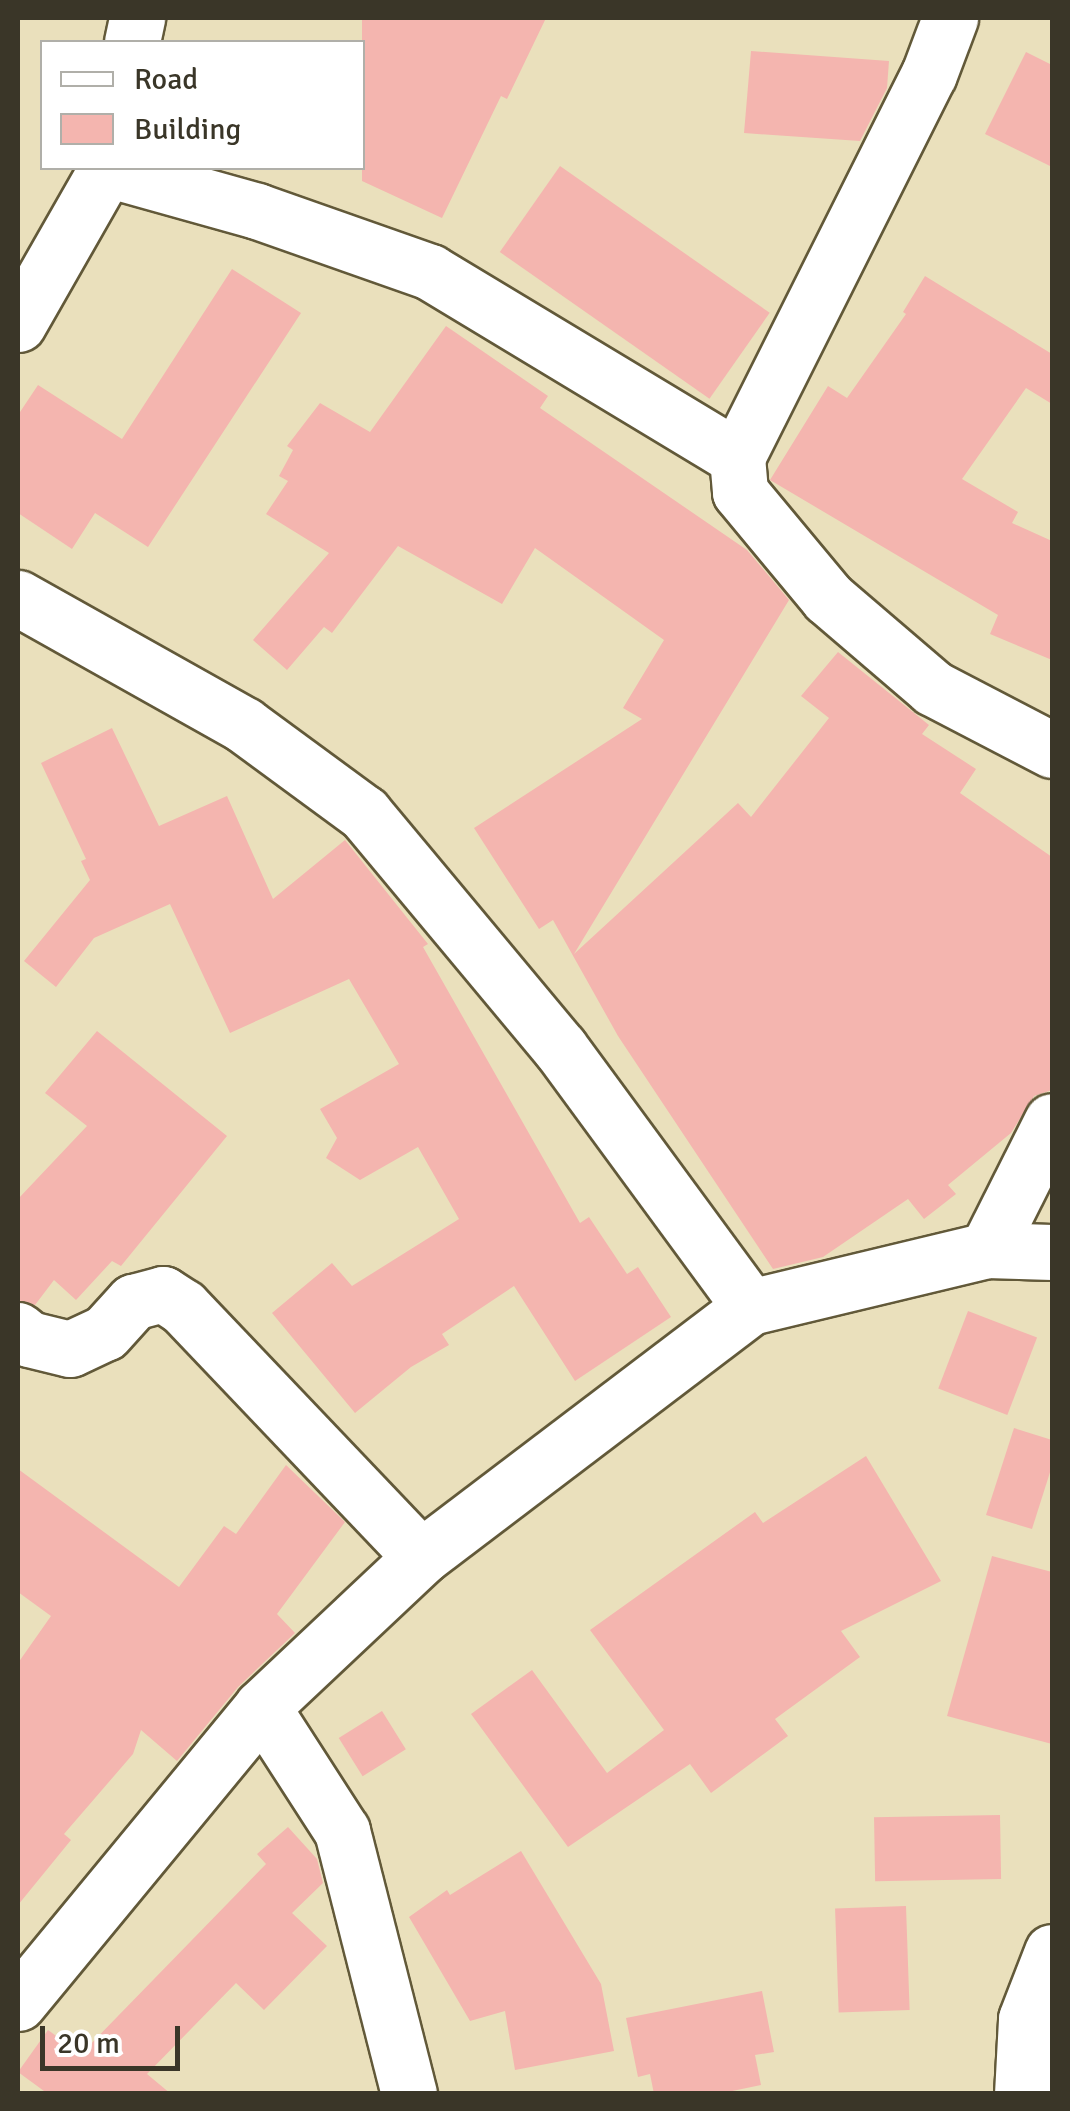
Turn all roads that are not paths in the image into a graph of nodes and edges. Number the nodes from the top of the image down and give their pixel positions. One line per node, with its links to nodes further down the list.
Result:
1 (950, 18): 5 (street)
2 (106, 170): 4 (street)
3 (114, 170): 5 (street)
4 (18, 324)
5 (737, 456): 7 (street)
6 (18, 598): 11 (street)
7 (1052, 750)
8 (1052, 1121): 9 (street)
9 (987, 1250): 10 (street); 11 (street)
10 (1052, 1252)
11 (750, 1307): 13 (street)
12 (18, 1330): 13 (street)
13 (421, 1557): 14 (street)
14 (262, 1706): 16 (street); 17 (street)
15 (1052, 1952): 18 (street)
16 (24, 1979)
17 (410, 2094)
18 (1022, 2094)

